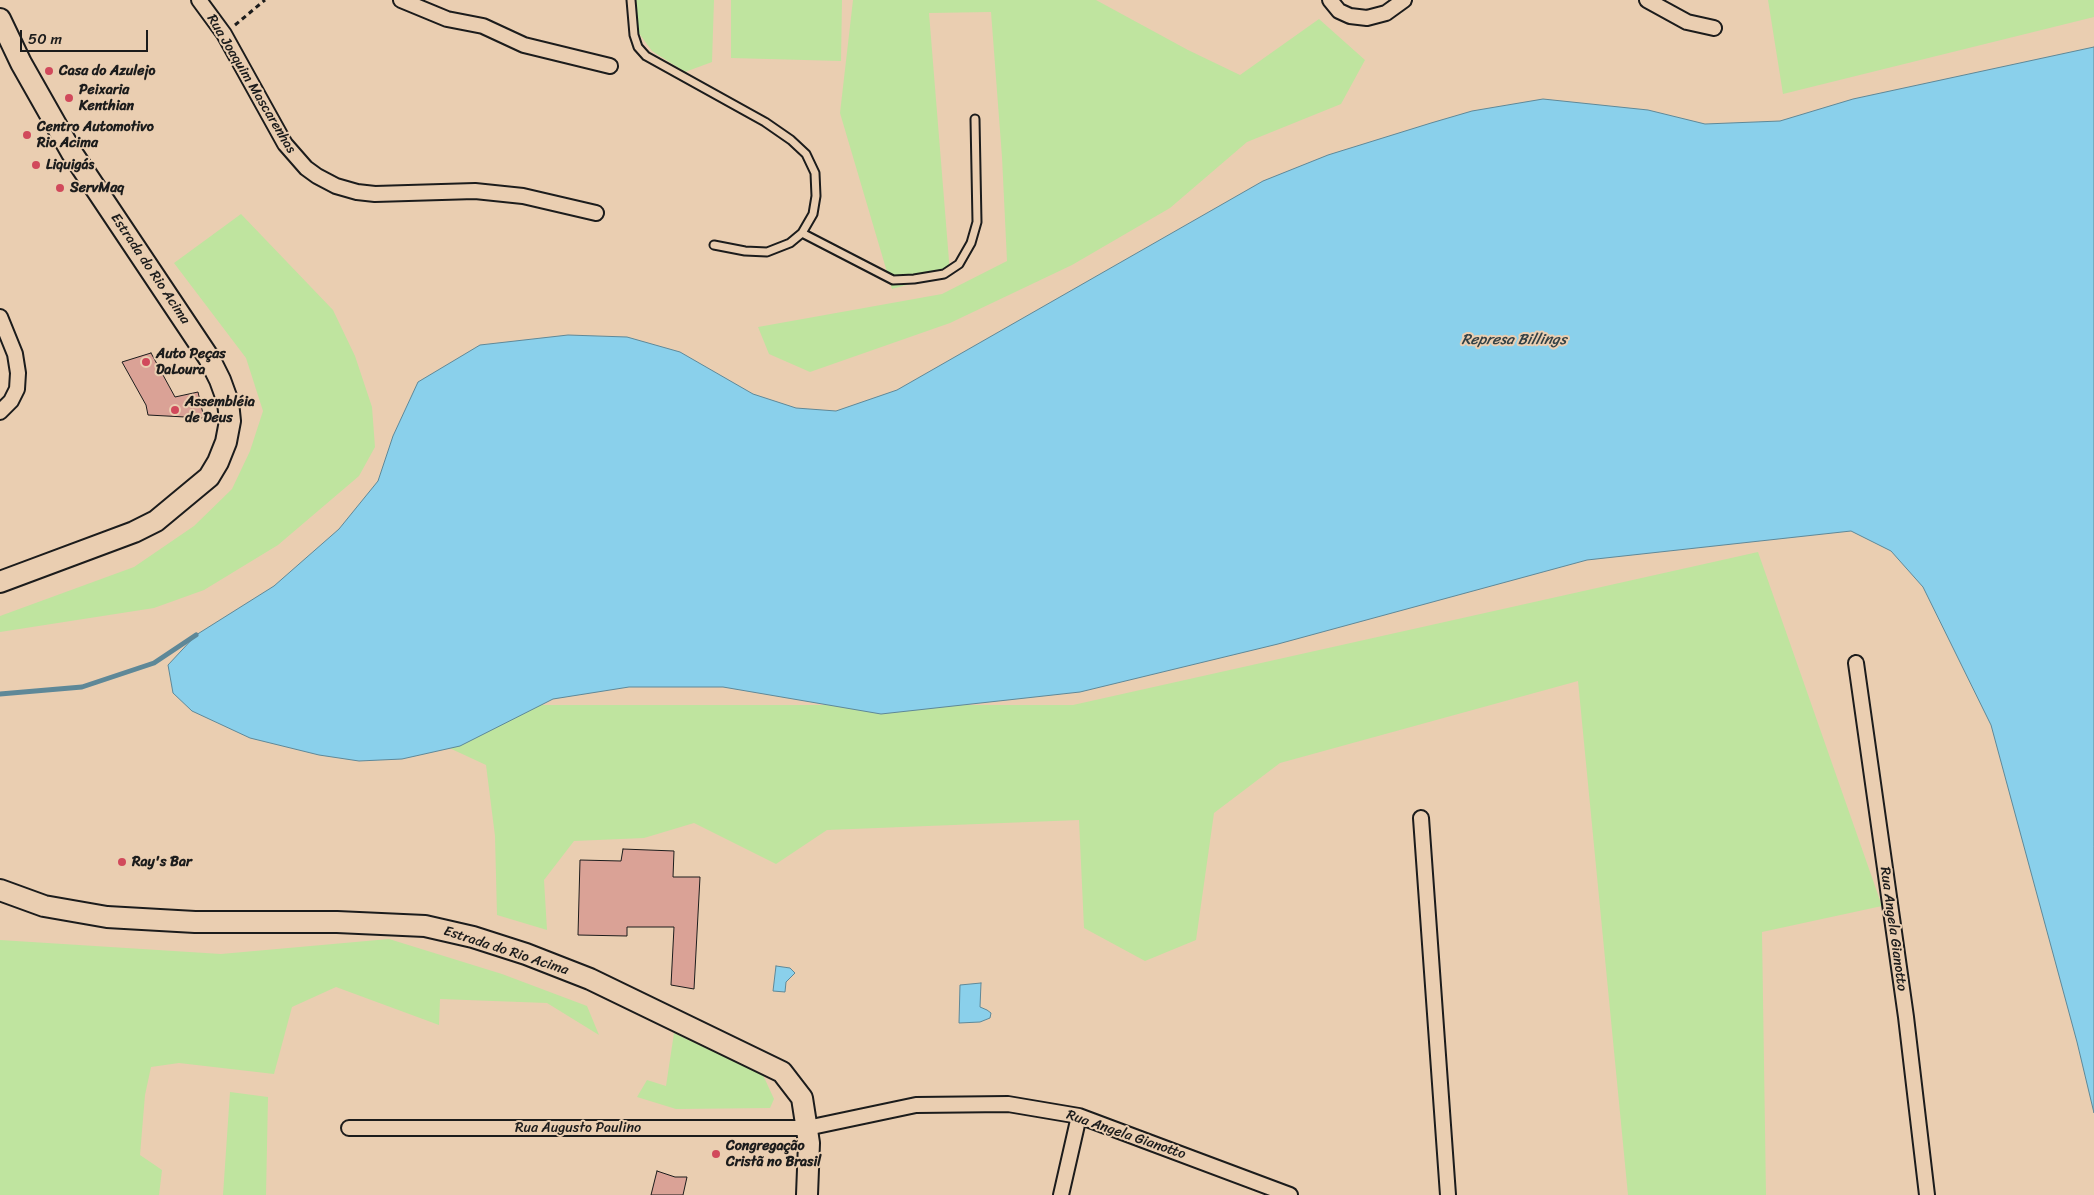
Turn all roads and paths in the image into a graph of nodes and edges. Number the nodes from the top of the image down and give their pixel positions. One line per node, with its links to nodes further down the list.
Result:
1 (198, 0): 10 (street, Rua Joaquim Mascarenhas)
2 (265, 0): 10 (path)
3 (401, 0): 11 (street)
4 (631, 0): 14 (lane)
5 (1330, 0): 6 (street)
6 (1404, 0)
7 (1648, 0): 9 (street)
8 (0, 19): 18 (main road, Estrada do Rio Acima)
9 (1714, 28)
10 (224, 34): 13 (street, Rua Joaquim Mascarenhas)
11 (610, 66)
12 (975, 119): 14 (lane)
13 (596, 213)
14 (802, 232): 15 (lane)
15 (714, 245)
16 (0, 318): 17 (street)
17 (0, 412)
18 (0, 582)
19 (1856, 663): 29 (street, Rua Angela Gianotto)
20 (1421, 818): 28 (street)
21 (0, 890): 24 (main road, Estrada do Rio Acima)
22 (1079, 1116): 24 (street, Rua Angela Gianotto); 26 (street); 27 (street, Rua Angela Gianotto)
23 (349, 1128): 24 (street, Rua Augusto Paulino)
24 (807, 1128): 25 (main road, Estrada do Rio Acima)
25 (807, 1195)
26 (1061, 1195)
27 (1290, 1195)
28 (1448, 1195)
29 (1927, 1195)

